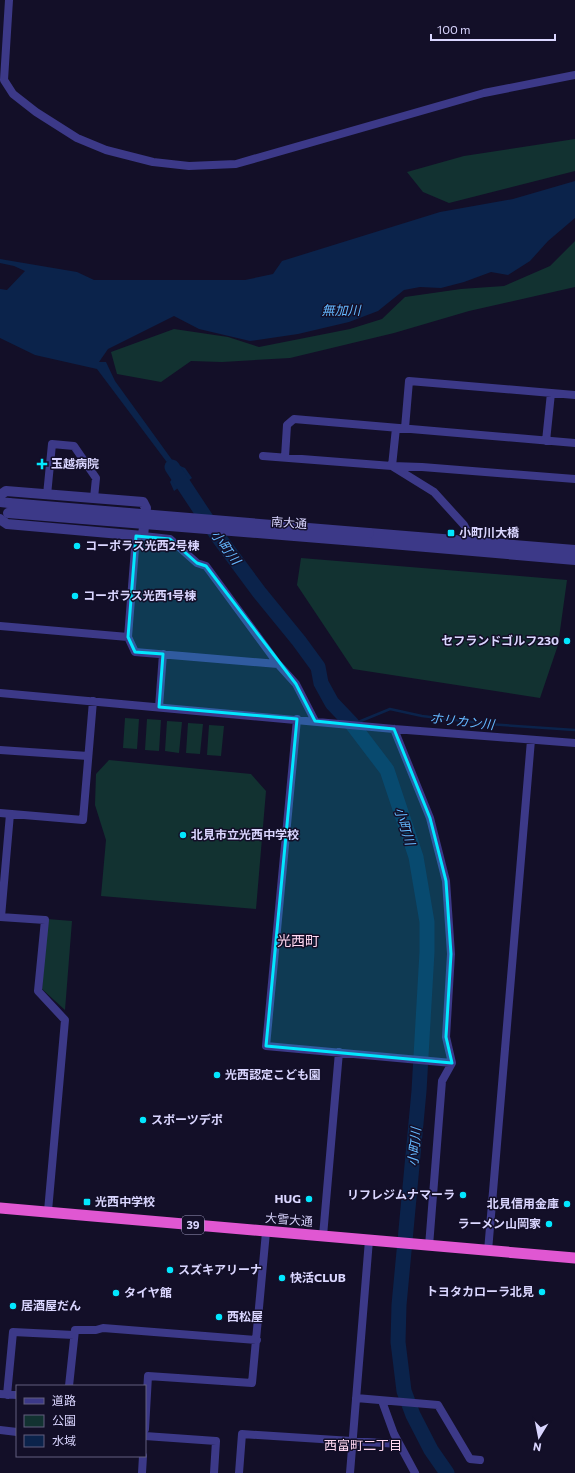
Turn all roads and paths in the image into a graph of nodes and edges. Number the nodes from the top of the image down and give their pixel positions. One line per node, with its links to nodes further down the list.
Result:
1 (9, 0): 2 (street)
2 (575, 75)
3 (551, 393): 4 (street); 6 (street); 7 (street)
4 (575, 395)
5 (396, 428): 6 (street); 10 (street); 11 (street)
6 (405, 428): 7 (street)
7 (546, 441): 8 (street)
8 (575, 443)
9 (263, 456): 10 (street)
10 (285, 457): 11 (street)
11 (392, 466): 12 (street); 19 (street)
12 (575, 479)
13 (0, 495): 14 (street)
14 (47, 495): 15 (street); 15 (street)
15 (94, 498): 17 (street)
16 (3, 510): 17 (street); 18 (street, 南大通, bridge)
17 (140, 536): 24 (street); 26 (street)
18 (369, 538): 19 (street, 南大通); 21 (street, 南大通)
19 (462, 541): 20 (street, 南大通); 21 (street)
20 (575, 550)
21 (460, 552): 22 (street, 南大通)
22 (575, 560)
23 (0, 626): 24 (street)
24 (128, 637): 25 (street)
25 (163, 654): 26 (street); 29 (street)
26 (278, 664): 31 (street)
27 (0, 693): 28 (street)
28 (93, 701): 29 (street); 36 (street)
29 (159, 707): 30 (street)
30 (297, 719): 31 (street); 40 (street)
31 (319, 722): 32 (street)
32 (394, 729): 33 (street); 41 (street)
33 (531, 740): 34 (street); 48 (street)
34 (575, 743)
35 (0, 750): 36 (street)
36 (88, 756): 38 (street)
37 (0, 813): 38 (street)
38 (10, 814): 39 (street)
39 (0, 917): 43 (street)
40 (339, 1052): 41 (street); 45 (street)
41 (452, 1063): 47 (street)
42 (0, 1208): 43 (highway, 大雪大通 / 39)
43 (48, 1211): 44 (highway, 大雪大通 / 39)
44 (266, 1232): 45 (highway, 大雪大通 / 39); 51 (street)
45 (323, 1236): 46 (highway, 大雪大通 / 39)
46 (369, 1240): 47 (highway, 大雪大通 / 39); 55 (street)
47 (423, 1245): 48 (highway, 大雪大通 / 39)
48 (488, 1251): 49 (highway, 大雪大通 / 39)
49 (575, 1258)
50 (74, 1335): 51 (street); 52 (street); 53 (street)
51 (257, 1340): 57 (street)
52 (69, 1385)
53 (3, 1394): 54 (street)
54 (16, 1395)
55 (356, 1398): 56 (street); 61 (street)
56 (385, 1401): 62 (street); 64 (street)
57 (146, 1411)
58 (0, 1430): 59 (street)
59 (16, 1432)
60 (146, 1436): 66 (street)
61 (353, 1441): 62 (street); 67 (street); 68 (street)
62 (399, 1444): 69 (street)
63 (143, 1457): 65 (street)
64 (480, 1460)
65 (142, 1473)
66 (214, 1473)
67 (240, 1473)
68 (350, 1473)
69 (415, 1473)

